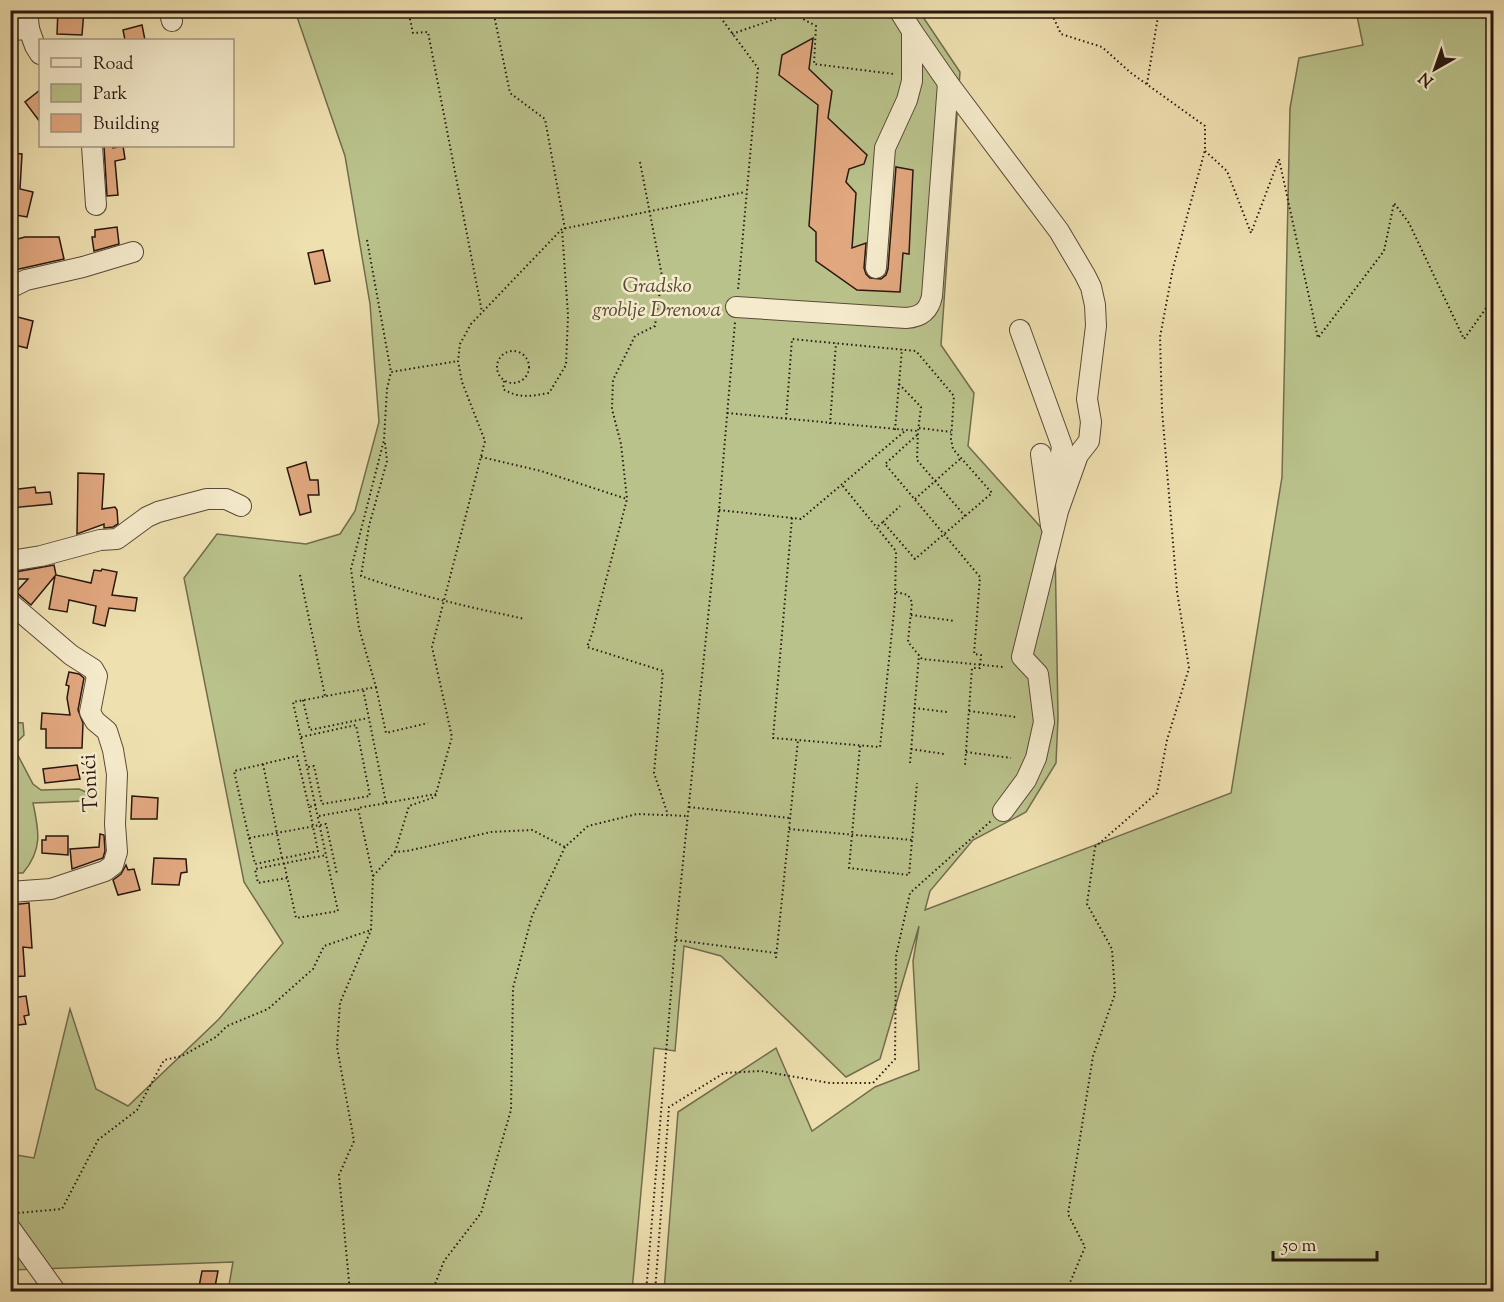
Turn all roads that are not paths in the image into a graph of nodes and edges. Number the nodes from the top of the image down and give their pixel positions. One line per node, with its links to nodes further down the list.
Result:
1 (899, 10): 3 (street)
2 (22, 23): 4 (street)
3 (912, 31): 5 (street); 9 (street)
4 (39, 52)
5 (948, 83): 11 (street); 15 (street)
6 (92, 147): 7 (street)
7 (96, 205)
8 (133, 252): 10 (street)
9 (876, 268)
10 (10, 288)
11 (736, 307)
12 (1020, 330): 15 (street)
13 (1041, 454): 16 (street)
14 (241, 506): 17 (street)
15 (1058, 511): 16 (street)
16 (1052, 533): 19 (street)
17 (10, 561)
18 (10, 603): 20 (street, Tonići)
19 (1004, 811)
20 (10, 892)
21 (10, 1228): 22 (street)
22 (56, 1292)

